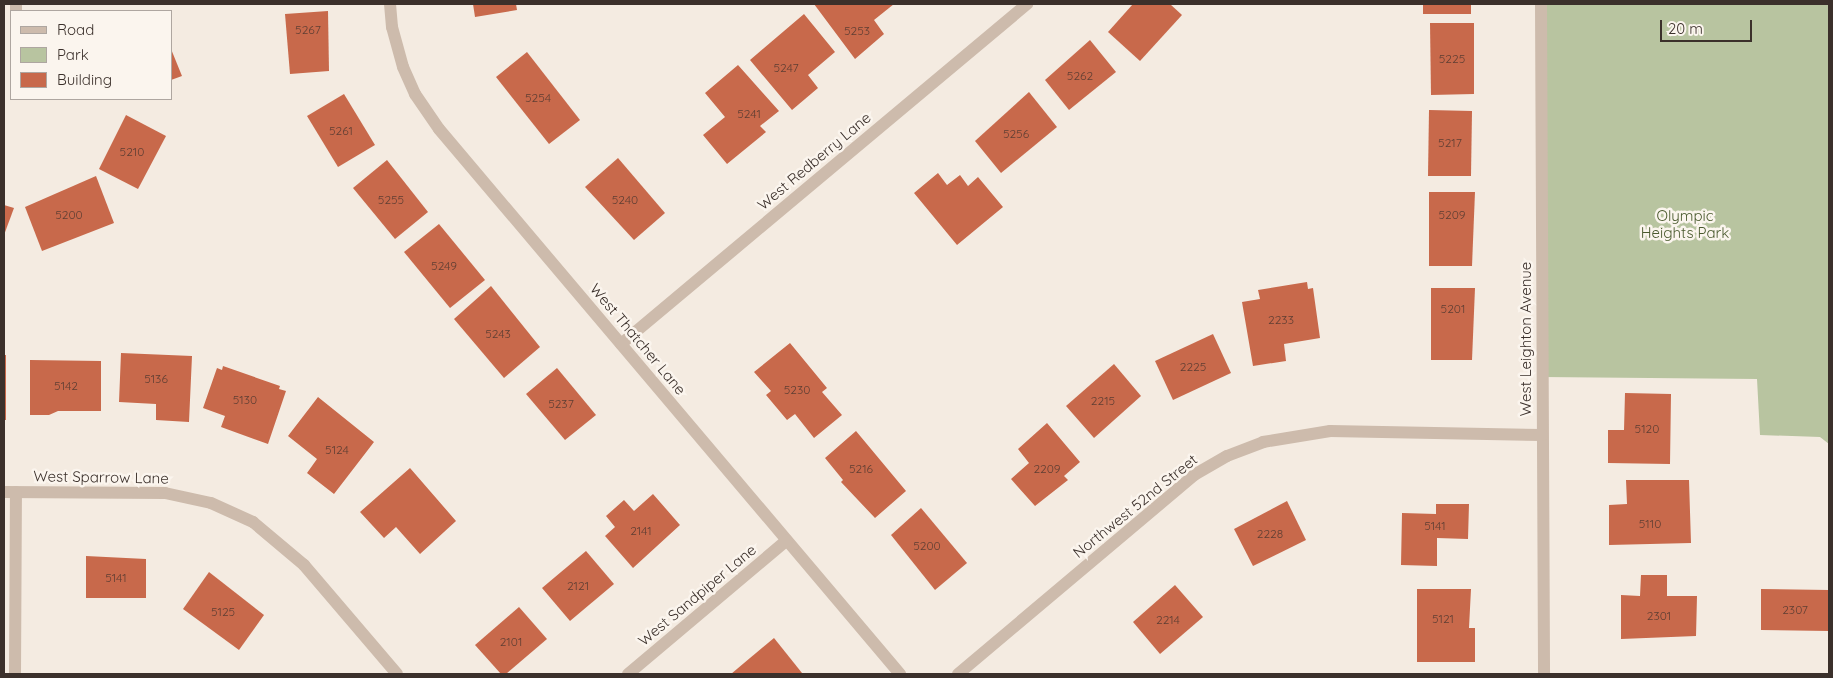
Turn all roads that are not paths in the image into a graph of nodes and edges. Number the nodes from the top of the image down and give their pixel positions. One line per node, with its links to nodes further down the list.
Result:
1 (390, 4): 4 (street, West Thatcher Lane)
2 (1027, 4): 4 (street, West Redberry Lane)
3 (1541, 4): 5 (street, West Leighton Avenue)
4 (621, 344): 7 (street, West Thatcher Lane)
5 (1542, 435): 12 (street, Northwest 52nd Street); 13 (street, West Leighton Avenue)
6 (10, 492): 8 (street); 9 (street, West Sparrow Lane)
7 (786, 541): 10 (street, West Sandpiper Lane); 11 (street, West Thatcher Lane)
8 (15, 674)
9 (397, 674)
10 (628, 674)
11 (900, 674)
12 (958, 674)
13 (1544, 674)

